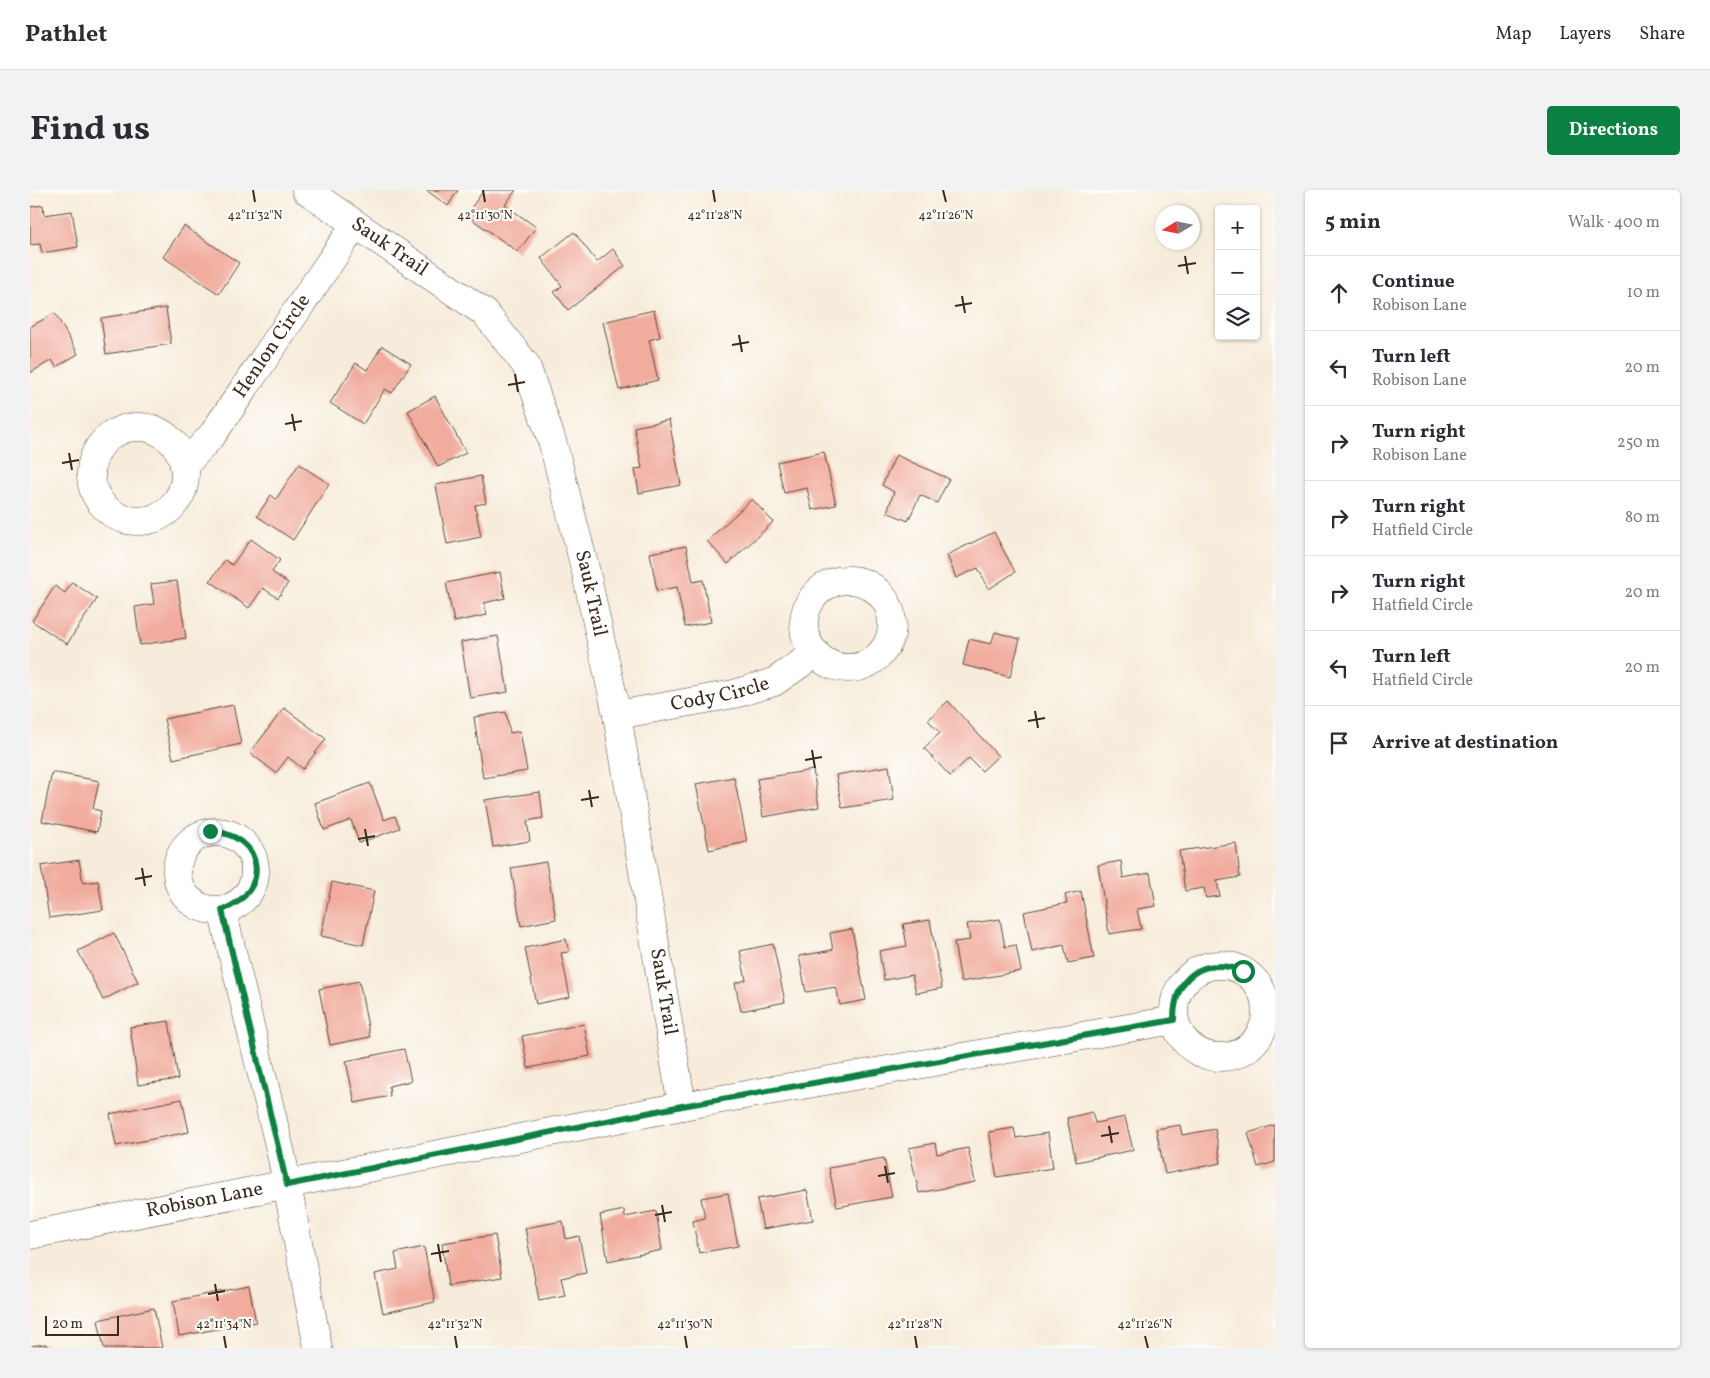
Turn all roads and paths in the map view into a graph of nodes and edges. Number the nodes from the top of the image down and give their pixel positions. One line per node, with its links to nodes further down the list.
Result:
1 (306, 190): 2 (street, Sauk Trail)
2 (355, 225): 3 (street, Henlon Circle); 5 (street, Sauk Trail)
3 (184, 466)
4 (816, 653): 5 (street, Cody Circle)
5 (617, 715): 8 (street, Sauk Trail)
6 (222, 910): 9 (street)
7 (1174, 1020): 8 (street, Robison Lane)
8 (682, 1106): 9 (street, Robison Lane)
9 (287, 1185): 10 (street, Robison Lane); 11 (street)
10 (30, 1235)
11 (318, 1348)

